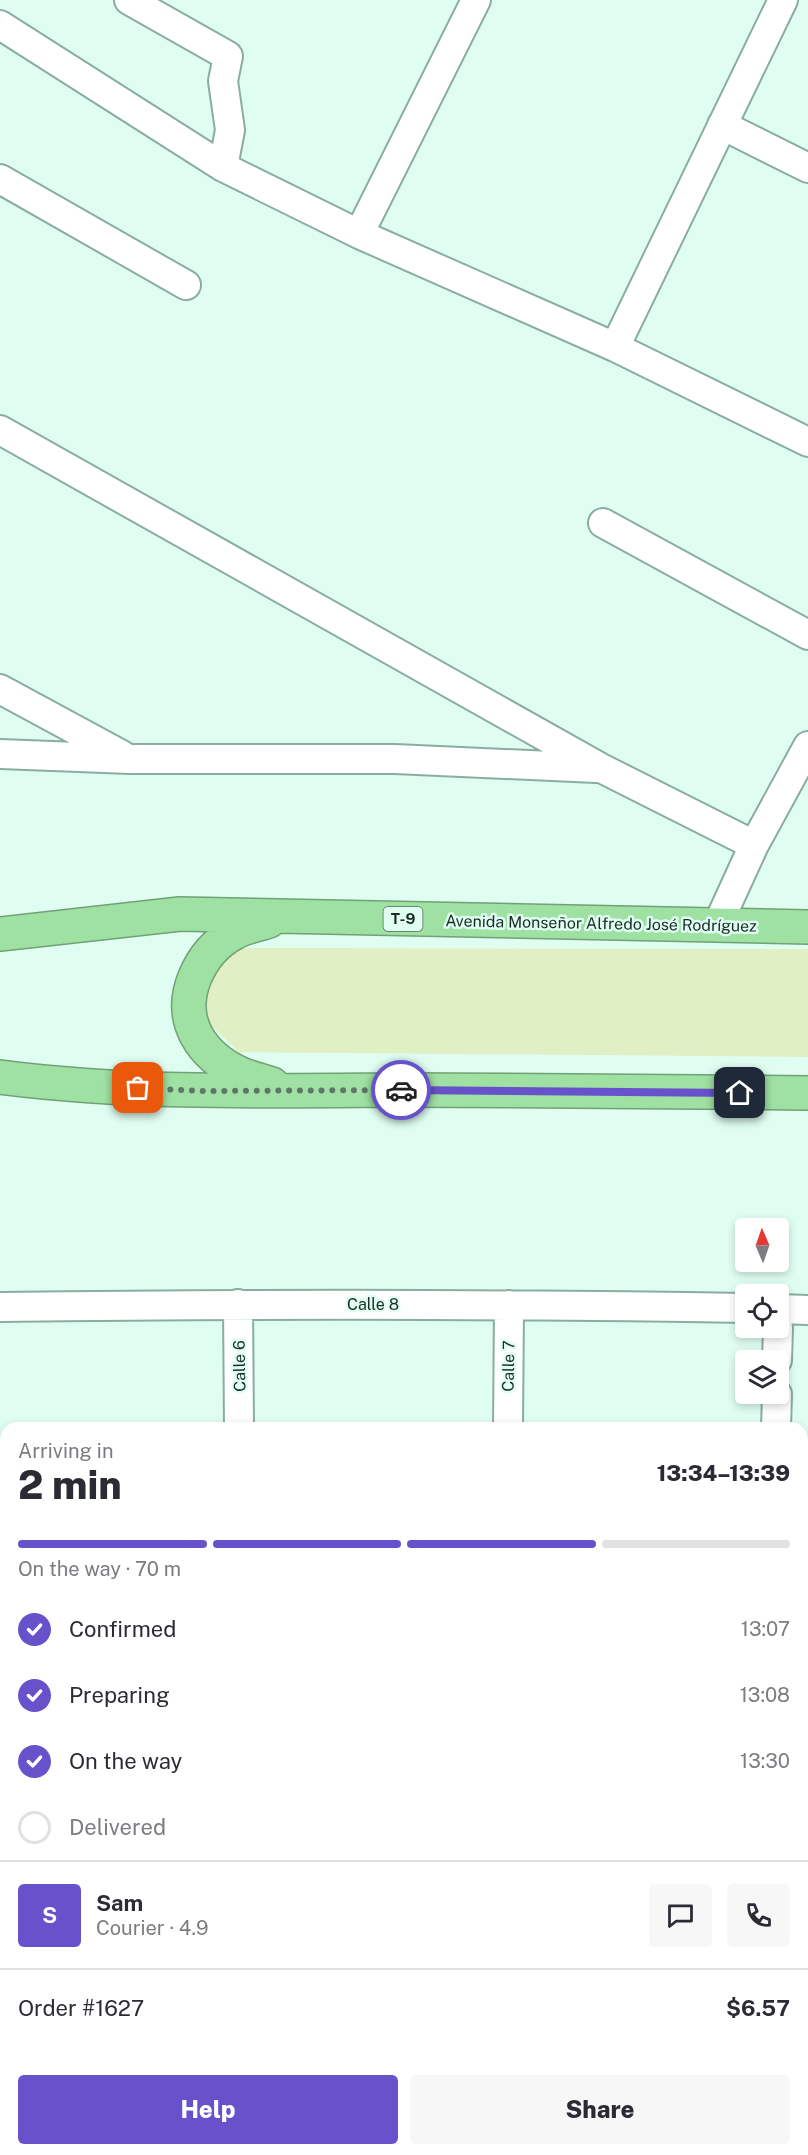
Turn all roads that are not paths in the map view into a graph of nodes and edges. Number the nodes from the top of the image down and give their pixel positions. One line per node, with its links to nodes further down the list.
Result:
1 (129, 0): 6 (street)
2 (476, 0): 9 (street)
3 (783, 0): 5 (street)
4 (0, 25): 6 (street)
5 (722, 125): 7 (street); 11 (street)
6 (223, 166): 9 (street)
7 (808, 168)
8 (0, 179): 10 (street)
9 (359, 234): 11 (street)
10 (186, 285)
11 (615, 347): 13 (street)
12 (0, 430): 20 (street)
13 (808, 442)
14 (603, 523): 15 (street)
15 (808, 635)
16 (0, 690): 19 (street)
17 (808, 746): 21 (street)
18 (0, 754): 19 (street)
19 (130, 759): 20 (street)
20 (601, 768): 21 (street)
21 (754, 845): 23 (street)
22 (282, 916): 23 (highway, Avenida Monseñor Alfredo José Rodríguez / T-9); 25 (highway, Avenida Monseñor Alfredo José Rodríguez / T-9); 27 (highway, T-9)
23 (717, 926): 24 (highway, Avenida Monseñor Alfredo José Rodríguez / T-9)
24 (808, 927)
25 (0, 934)
26 (0, 1077): 27 (highway, T-9)
27 (293, 1090): 28 (highway, T-9)
28 (808, 1093)
29 (238, 1304): 30 (street, Calle 8); 31 (street, Calle 8); 36 (street, Calle 6)
30 (509, 1305): 32 (street, Calle 8); 37 (street, Calle 7)
31 (0, 1307)
32 (735, 1308)
33 (789, 1309): 34 (street)
34 (808, 1310)
35 (777, 1404): 38 (street)
36 (239, 1422)
37 (508, 1422)
38 (776, 1422)

